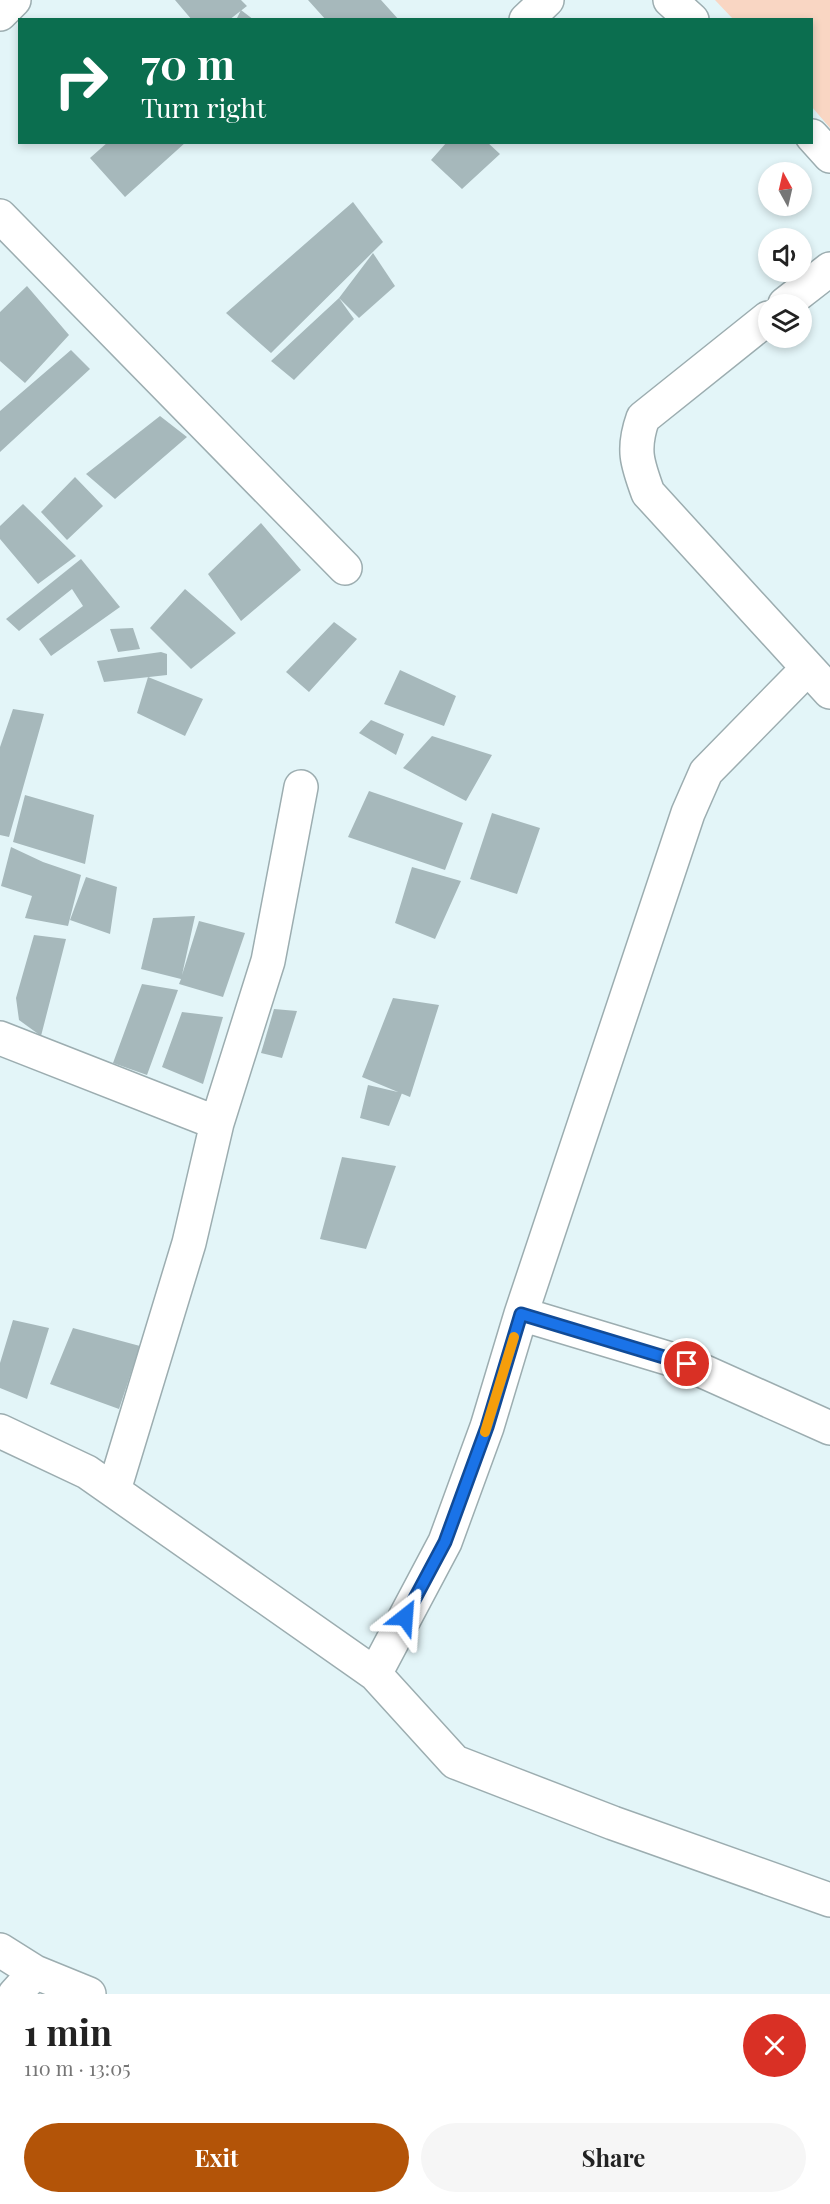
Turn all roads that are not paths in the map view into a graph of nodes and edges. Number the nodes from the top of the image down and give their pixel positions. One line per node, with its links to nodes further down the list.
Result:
1 (14, 0): 4 (street)
2 (547, 0): 5 (street)
3 (670, 0): 6 (street)
4 (0, 14)
5 (528, 18)
6 (690, 18)
7 (813, 137): 8 (street)
8 (830, 156)
9 (0, 216): 13 (street)
10 (830, 269): 11 (street)
11 (798, 294)
12 (758, 326): 14 (street)
13 (345, 568)
14 (808, 668): 15 (street); 19 (street)
15 (830, 692)
16 (301, 787): 18 (street)
17 (0, 1038): 18 (street)
18 (217, 1123): 22 (street)
19 (521, 1314): 20 (street); 23 (street)
20 (830, 1428)
21 (0, 1431): 22 (street)
22 (114, 1490): 23 (street)
23 (375, 1674): 24 (street)
24 (830, 1900)
25 (0, 1950): 26 (street)
26 (25, 1983): 27 (street)
27 (89, 1994)

